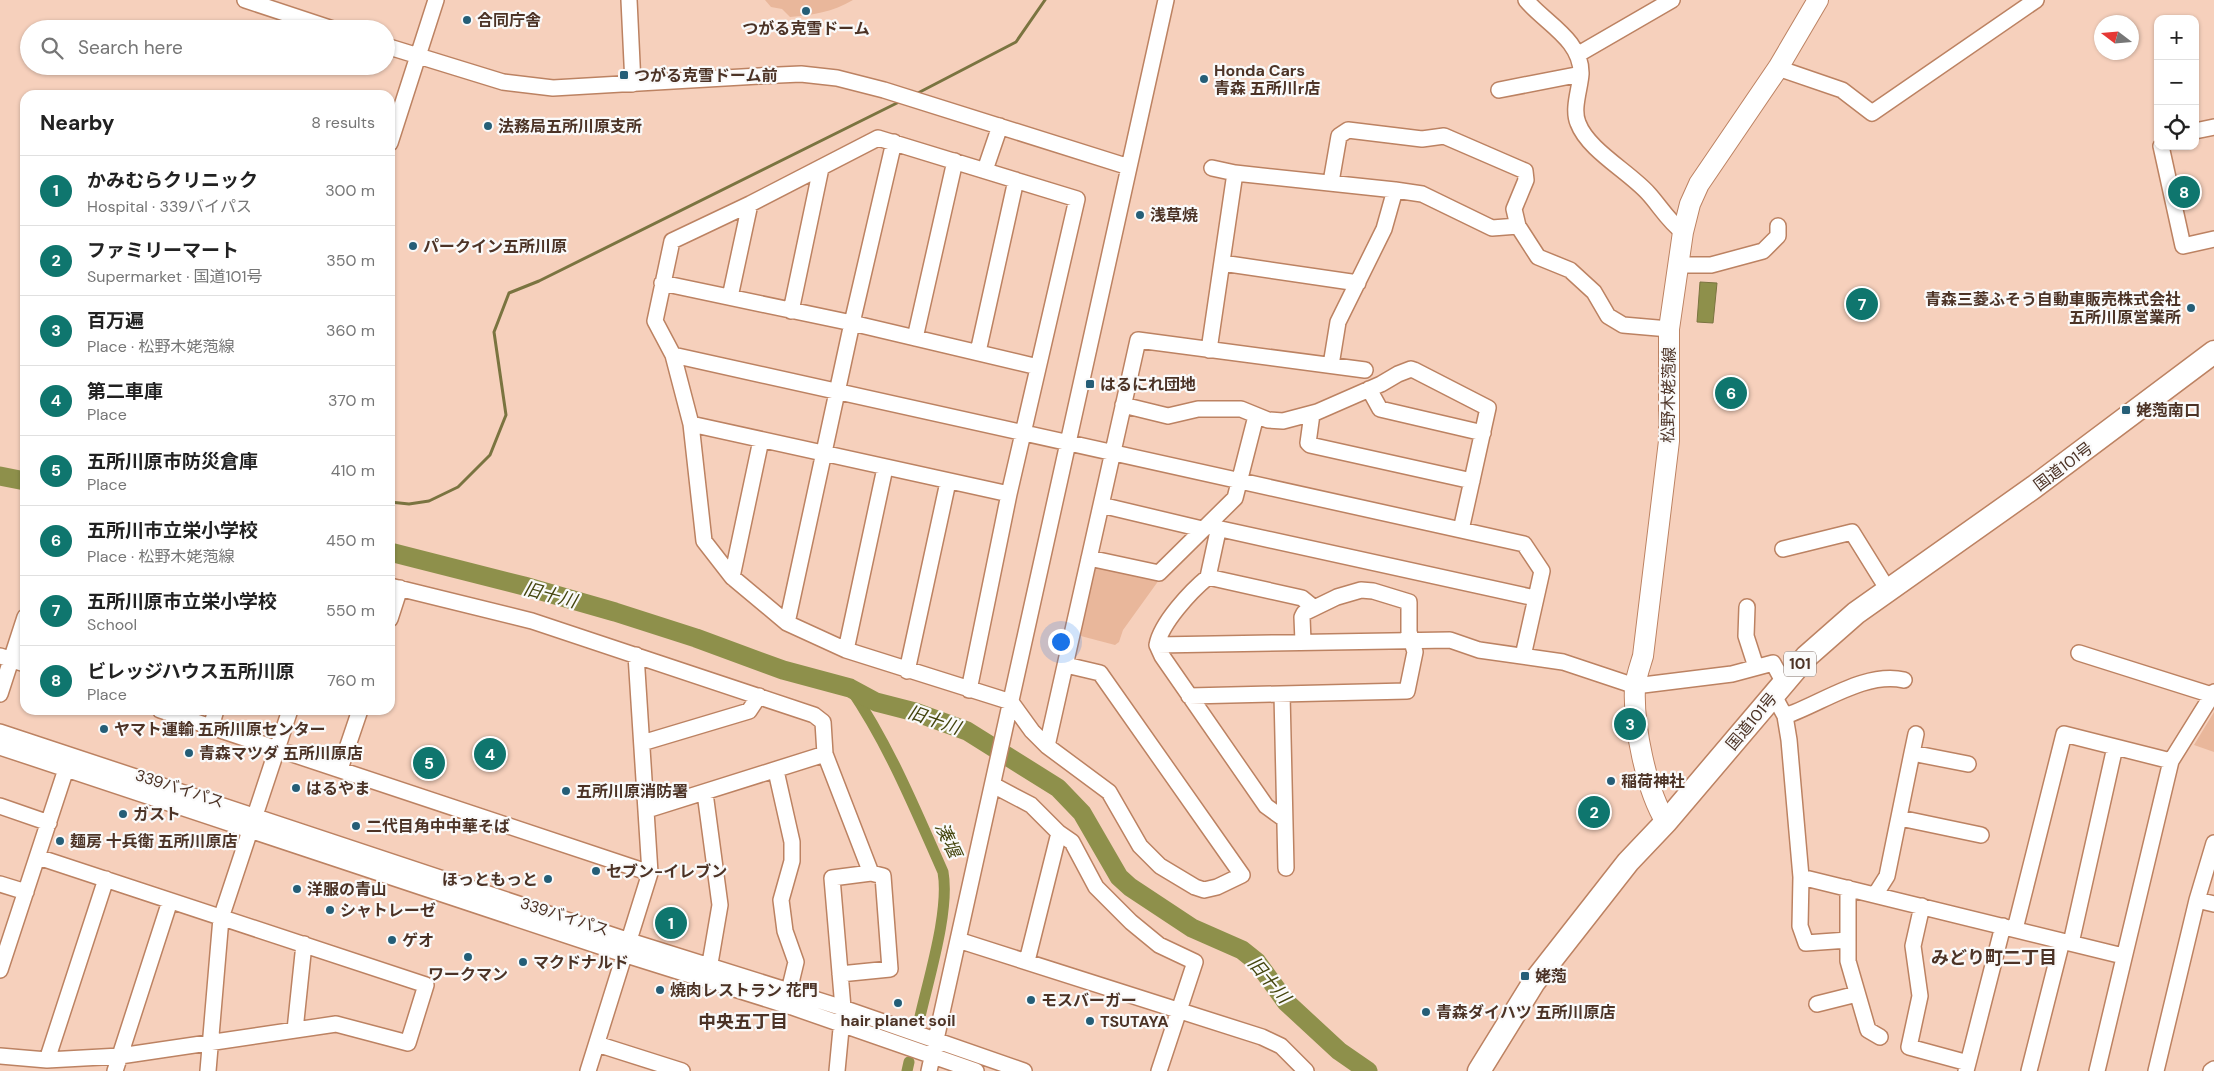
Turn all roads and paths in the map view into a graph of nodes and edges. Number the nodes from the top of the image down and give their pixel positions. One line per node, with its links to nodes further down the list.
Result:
1 (245, 0): 9 (street)
2 (436, 0): 12 (street)
3 (629, 0): 15 (street)
4 (1166, 0): 24 (street)
5 (1526, 0): 11 (street)
6 (1672, 0): 11 (street)
7 (1818, 0): 13 (main road, 松野木姥萢線)
8 (2036, 0): 13 (street)
9 (306, 20)
10 (395, 49): 12 (street)
11 (1577, 55): 14 (street)
12 (418, 57): 15 (street); 19 (street)
13 (1778, 68): 35 (main road, 松野木姥萢線)
14 (1581, 74): 16 (street); 35 (street)
15 (633, 84): 17 (street)
16 (1499, 90)
17 (1000, 126): 24 (street); 27 (street)
18 (2214, 127): 20 (street)
19 (395, 128)
20 (2199, 130)
21 (894, 142): 23 (street); 25 (street); 43 (street)
22 (2163, 150): 36 (street)
23 (956, 160): 27 (street); 45 (street)
24 (1129, 167): 62 (street)
25 (821, 168): 32 (street); 42 (street)
26 (1212, 168): 28 (street)
27 (984, 170): 29 (street)
28 (1235, 173): 30 (street); 37 (street)
29 (1016, 180): 47 (street); 51 (street)
30 (1331, 182): 31 (street); 33 (street)
31 (1395, 190): 33 (street); 39 (street)
32 (750, 204): 40 (street); 41 (street)
33 (1518, 226): 44 (street)
34 (1778, 226): 38 (street)
35 (1683, 232): 38 (main road, 松野木姥萢線)
36 (2214, 239)
37 (1222, 263): 39 (street); 46 (street)
38 (1678, 265): 44 (main road, 松野木姥萢線)
39 (1358, 283): 50 (street)
40 (662, 284): 41 (street); 49 (street)
41 (730, 297): 42 (street)
42 (792, 311): 43 (street)
43 (852, 323): 45 (street); 54 (street)
44 (1669, 329): 96 (main road, 松野木姥萢線)
45 (915, 338): 47 (street)
46 (1209, 350): 50 (street); 55 (street)
47 (978, 352): 51 (street)
48 (2214, 352): 78 (highway, 国道101号 / 101)
49 (673, 355): 54 (street); 58 (street)
50 (1331, 365): 52 (street)
51 (1038, 367): 59 (street)
52 (1365, 370)
53 (1369, 389): 56 (street); 60 (street); 60 (street)
54 (837, 391): 59 (street); 64 (street)
55 (1123, 405): 57 (street); 63 (street)
56 (1312, 414): 57 (street); 68 (street)
57 (1256, 416): 66 (street)
58 (690, 424): 61 (street); 75 (street)
59 (1024, 433): 62 (street); 69 (street)
60 (1483, 433): 68 (street)
61 (761, 440): 64 (street); 75 (street)
62 (1068, 443): 63 (street); 104 (street)
63 (1112, 452): 66 (street); 70 (street)
64 (824, 454): 65 (street); 82 (street)
65 (885, 468): 67 (street); 87 (street)
66 (1239, 481): 71 (street); 72 (street)
67 (948, 482): 69 (street); 94 (street)
68 (1472, 482): 72 (street)
69 (1010, 494): 98 (street)
70 (1101, 505): 71 (street); 74 (street)
71 (1202, 529): 74 (street)
72 (1461, 530): 79 (street)
73 (1783, 549): 78 (street)
74 (1089, 558): 92 (street)
75 (732, 577): 82 (street)
76 (1208, 577): 79 (street); 80 (street); 86 (street)
77 (395, 587): 89 (street)
78 (1888, 590): 97 (highway, 国道101号 / 101)
79 (1535, 598): 90 (street)
80 (1313, 607): 84 (street); 85 (street)
81 (1747, 607): 93 (street)
82 (787, 623): 87 (street)
83 (20, 634): 91 (street)
84 (1410, 640): 85 (street); 90 (street); 101 (street)
85 (1303, 642): 86 (street)
86 (1157, 645): 103 (street)
87 (846, 650): 94 (street)
88 (2079, 653): 99 (street)
89 (636, 655): 102 (street); 113 (street)
90 (1523, 656): 96 (street)
91 (12, 660): 100 (street)
92 (1066, 665): 114 (street); 114 (street)
93 (1756, 667): 96 (street); 97 (street)
94 (907, 671): 98 (street)
95 (1904, 680): 109 (street)
96 (1635, 686): 132 (main road, 松野木姥萢線)
97 (1779, 688): 109 (street); 132 (highway, 国道101号 / 101)
98 (969, 690): 104 (street)
99 (2213, 693): 120 (street)
100 (0, 694)
101 (1282, 694): 103 (street); 130 (street)
102 (759, 696): 113 (street); 119 (street)
103 (1189, 696): 130 (street)
104 (1011, 702): 114 (street); 125 (street)
105 (175, 715): 110 (street)
106 (215, 715): 110 (street)
107 (288, 715): 117 (street)
108 (358, 715): 123 (street)
109 (1784, 716): 141 (street)
110 (211, 727): 117 (street)
111 (0, 732): 121 (street)
112 (1916, 734): 118 (street)
113 (642, 742): 128 (street)
114 (1047, 746)
115 (0, 747): 121 (street, 339バイパス)
116 (2115, 747): 120 (street); 152 (street); 155 (street)
117 (277, 748): 123 (street); 131 (street)
118 (1912, 753): 122 (street); 129 (street)
119 (825, 754): 124 (street); 140 (street)
120 (2171, 761): 158 (street)
121 (68, 763): 131 (street, 339バイパス); 133 (street)
122 (1968, 764)
123 (340, 769): 139 (street)
124 (776, 771): 126 (street); 163 (street)
125 (994, 779): 134 (street); 153 (street)
126 (706, 793): 128 (street); 161 (street)
127 (0, 806): 133 (street)
128 (647, 810): 139 (street)
129 (1900, 818): 135 (street); 146 (street)
130 (1284, 819): 138 (street)
131 (253, 822): 151 (street); 157 (street, 339バイパス)
132 (1666, 822): 190 (highway, 国道101号 / 101)
133 (49, 823): 137 (street)
134 (1059, 833): 159 (street); 167 (street)
135 (1981, 835)
136 (2214, 843): 147 (street)
137 (38, 857): 142 (street); 145 (street)
138 (1286, 868)
139 (650, 873): 157 (street)
140 (871, 873): 162 (street); 162 (street)
141 (1801, 878): 144 (street); 154 (street)
142 (106, 879): 148 (street); 176 (street)
143 (0, 884): 145 (street)
144 (1848, 888): 146 (street); 154 (street)
145 (26, 892): 160 (street)
146 (1876, 895): 150 (street)
147 (2197, 900): 149 (street); 193 (street)
148 (170, 901): 151 (street); 175 (street)
149 (2214, 904)
150 (1922, 906): 152 (street); 178 (street)
151 (220, 918): 156 (street); 172 (street)
152 (2009, 927): 155 (street); 178 (street)
153 (958, 940): 159 (street); 171 (street)
154 (1848, 940): 164 (street)
155 (2067, 942): 158 (street); 191 (street)
156 (304, 944): 169 (street); 169 (street)
157 (628, 948): 161 (street, 339バイパス); 173 (street)
158 (2123, 956): 192 (street)
159 (1027, 962): 167 (street)
160 (0, 970)
161 (709, 973): 163 (street); 168 (street, 339バイパス)
162 (840, 974): 166 (street)
163 (789, 991): 166 (street)
164 (1857, 994): 165 (street); 170 (street)
165 (1817, 1004)
166 (843, 1008): 168 (street); 171 (street)
167 (1179, 1011): 188 (street); 189 (street)
168 (842, 1024): 177 (street, 339バイパス); 185 (street)
169 (295, 1030): 172 (street)
170 (1880, 1037)
171 (936, 1040): 177 (street); 187 (street)
172 (211, 1044): 175 (street); 182 (street)
173 (597, 1044): 179 (street); 183 (street)
174 (0, 1056): 176 (street)
175 (120, 1056): 176 (street); 181 (street)
176 (47, 1060)
177 (931, 1064): 186 (street, 339バイパス)
178 (1967, 1067)
179 (661, 1068): 184 (street)
180 (2214, 1069): 194 (street)
181 (115, 1071)
182 (208, 1071)
183 (588, 1071)
184 (682, 1071)
185 (837, 1071)
186 (976, 1071)
187 (1024, 1071)
188 (1159, 1071)
189 (1306, 1071)
190 (1479, 1071)
191 (2029, 1071)
192 (2097, 1071)
193 (2156, 1071)
194 (2211, 1071)

